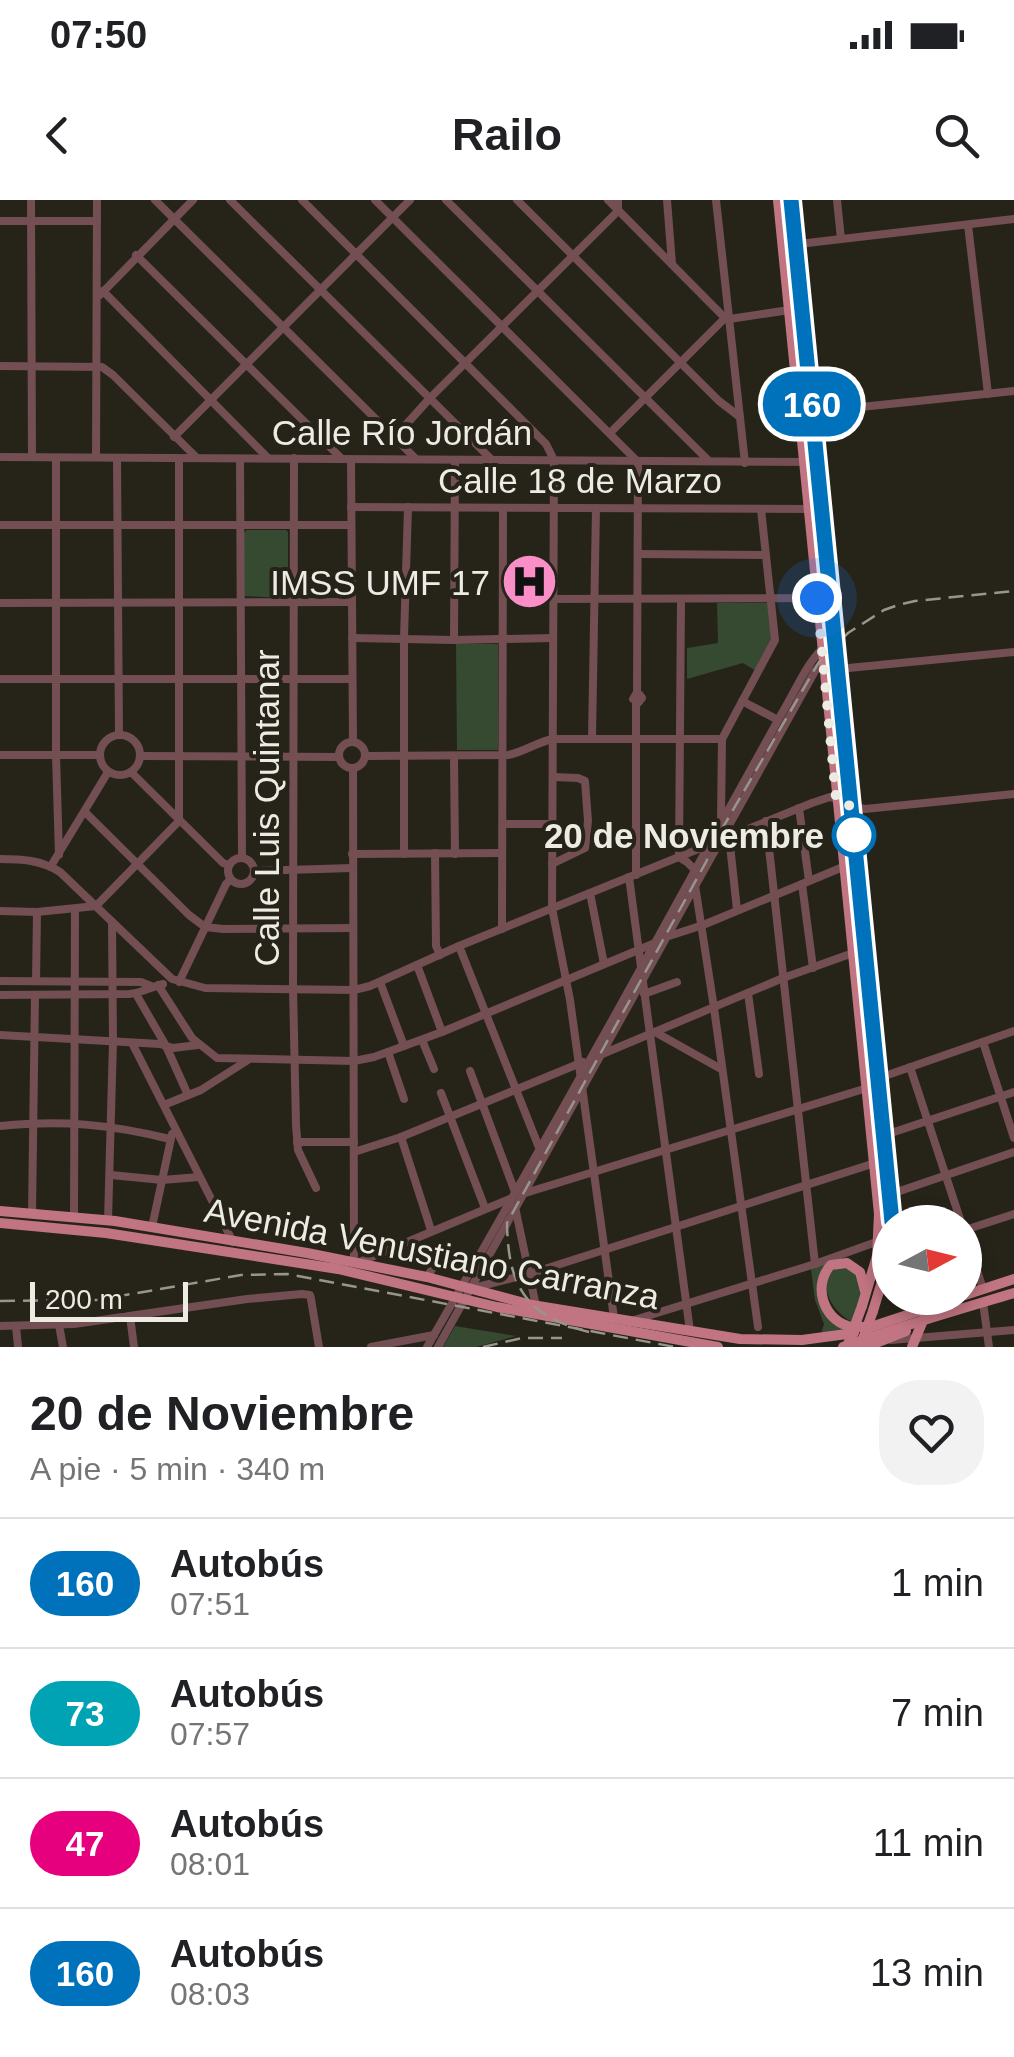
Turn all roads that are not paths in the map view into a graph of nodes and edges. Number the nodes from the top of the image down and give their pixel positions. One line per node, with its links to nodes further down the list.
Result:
1 (31, 200): 23 (street)
2 (97, 200): 24 (street)
3 (155, 200): 19 (street)
4 (193, 200): 19 (street)
5 (230, 200): 33 (street)
6 (302, 200): 29 (street)
7 (375, 200): 20 (street)
8 (410, 200): 20 (street)
9 (446, 200): 34 (street)
10 (516, 200): 30 (street)
11 (608, 200): 18 (street)
12 (618, 200): 18 (street)
13 (666, 200): 32 (street)
14 (716, 200): 37 (street)
15 (778, 200): 28 (main road)
16 (791, 200): 27 (main road)
17 (837, 200): 26 (street)
18 (618, 211): 30 (street); 32 (street)
19 (174, 218): 31 (street); 39 (street)
20 (392, 218): 29 (street); 38 (street)
21 (1014, 219): 25 (street)
22 (0, 221): 23 (street)
23 (31, 221): 24 (street); 44 (street)
24 (97, 221): 35 (street)
25 (968, 224): 26 (street); 47 (street)
26 (841, 239): 27 (street)
27 (796, 244): 28 (street); 51 (main road)
28 (783, 246): 36 (main road)
29 (356, 254): 33 (street); 41 (street)
30 (572, 255): 34 (street); 40 (street)
31 (136, 256): 35 (street); 42 (street)
32 (672, 264): 37 (street)
33 (320, 289): 39 (street); 48 (street)
34 (538, 290): 38 (street); 49 (street)
35 (100, 295): 45 (street); 50 (street)
36 (789, 310): 37 (street); 75 (main road)
37 (728, 318): 40 (street); 52 (street)
38 (501, 326): 41 (street); 53 (street)
39 (283, 327): 42 (street); 55 (street)
40 (681, 361): 49 (street); 52 (street)
41 (466, 363): 48 (street); 70 (street)
42 (246, 364): 50 (street); 66 (street)
43 (0, 366): 44 (street)
44 (33, 366): 45 (street); 57 (street)
45 (96, 366): 54 (street); 59 (street)
46 (1014, 391): 47 (street)
47 (988, 394): 51 (street)
48 (430, 398): 55 (street); 69 (street)
49 (646, 398): 53 (street); 72 (street)
50 (211, 400): 54 (street); 62 (street)
51 (813, 412): 74 (main road)
52 (740, 417): 73 (street)
53 (610, 432): 71 (street)
54 (174, 437): 61 (street)
55 (394, 438): 67 (street)
56 (0, 457): 57 (street, Calle Río Jordán)
57 (32, 457): 58 (street, Calle Río Jordán)
58 (56, 458): 59 (street, Calle Río Jordán); 85 (street)
59 (96, 458): 60 (street, Calle Río Jordán)
60 (118, 458): 64 (street, Calle Río Jordán); 90 (street)
61 (198, 458): 64 (street, Calle Río Jordán); 65 (street, Calle Río Jordán)
62 (268, 458): 63 (street, Calle Río Jordán); 65 (street, Calle Río Jordán)
63 (294, 458): 66 (street, Calle Río Jordán); 87 (street, Calle Luis Quintanar)
64 (180, 459): 91 (street)
65 (240, 459): 86 (street)
66 (347, 459): 67 (street, Calle Río Jordán); 76 (street)
67 (416, 459): 68 (street, Calle Río Jordán)
68 (455, 460): 69 (street, Calle Río Jordán); 78 (street)
69 (492, 460): 70 (street, Calle Río Jordán)
70 (554, 460): 71 (street, Calle Río Jordán); 80 (street)
71 (638, 462): 72 (street, Calle Río Jordán); 82 (street)
72 (710, 462): 73 (street, Calle Río Jordán)
73 (746, 462): 75 (street, Calle Río Jordán)
74 (818, 462): 75 (street, Calle Río Jordán); 114 (main road)
75 (804, 463): 84 (main road)
76 (351, 507): 77 (street, Calle 18 de Marzo); 89 (street)
77 (408, 507): 78 (street, Calle 18 de Marzo); 108 (street)
78 (456, 507): 79 (street, Calle 18 de Marzo); 110 (street)
79 (503, 508): 80 (street, Calle 18 de Marzo); 111 (street)
80 (554, 508): 81 (street, Calle 18 de Marzo); 94 (street)
81 (596, 508): 82 (street, Calle 18 de Marzo); 95 (street)
82 (638, 508): 83 (street, Calle 18 de Marzo); 92 (street)
83 (761, 509): 84 (street, Calle 18 de Marzo); 93 (street)
84 (809, 510): 98 (main road)
85 (57, 524): 88 (street); 90 (street); 103 (street)
86 (239, 524): 87 (street); 91 (street); 100 (street)
87 (292, 524): 89 (street); 106 (street, Calle Luis Quintanar)
88 (0, 525)
89 (351, 525): 101 (street)
90 (117, 526): 91 (street); 104 (street)
91 (180, 526): 105 (street)
92 (639, 554): 93 (street); 96 (street)
93 (766, 555): 97 (street)
94 (553, 598): 95 (street); 109 (street)
95 (595, 598): 96 (street); 125 (street)
96 (638, 598): 99 (street); 127 (street)
97 (771, 598): 98 (street); 99 (street); 122 (street)
98 (817, 598): 113 (main road)
99 (681, 600): 128 (street)
100 (240, 602): 105 (street); 106 (street); 120 (street)
101 (352, 602): 106 (street); 107 (street)
102 (0, 603): 103 (street)
103 (56, 603): 104 (street); 116 (street)
104 (118, 603): 105 (street); 119 (street)
105 (179, 603): 117 (street)
106 (294, 603): 121 (street, Calle Luis Quintanar)
107 (352, 638): 108 (street); 118 (street)
108 (404, 638): 110 (street); 131 (street)
109 (552, 638): 111 (street); 126 (street)
110 (454, 640): 111 (street)
111 (502, 640): 140 (street)
112 (1014, 652): 114 (street)
113 (823, 655): 123 (street); 148 (main road); 157 (street)
114 (838, 668): 149 (main road)
115 (0, 679): 116 (street)
116 (56, 679): 119 (street); 133 (street)
117 (180, 679): 119 (street); 120 (street); 136 (street)
118 (352, 679): 121 (street); 130 (street)
119 (118, 680): 124 (street)
120 (240, 680): 121 (street); 137 (street)
121 (293, 680): 138 (street, Calle Luis Quintanar)
122 (742, 701): 123 (street); 129 (street)
123 (778, 720): 154 (street)
124 (118, 735): 134 (street); 135 (street)
125 (592, 738): 126 (street); 127 (street)
126 (553, 739): 140 (street); 146 (street)
127 (637, 739): 128 (street); 177 (street)
128 (680, 739): 129 (street); 166 (street)
129 (722, 739): 154 (street)
130 (353, 742): 139 (street); 141 (street)
131 (404, 755): 139 (street); 142 (street); 162 (street)
132 (0, 756): 133 (street)
133 (56, 756): 134 (street); 160 (street)
134 (100, 756): 144 (street)
135 (140, 756): 136 (street); 145 (street)
136 (180, 756): 137 (street); 152 (street)
137 (241, 756): 138 (street); 165 (street)
138 (294, 756): 141 (street); 174 (street, Calle Luis Quintanar)
139 (366, 756): 143 (street)
140 (502, 756): 142 (street); 155 (street)
141 (339, 757): 143 (street)
142 (454, 757): 163 (street)
143 (353, 768): 161 (street)
144 (108, 772): 145 (street); 151 (street)
145 (131, 772): 152 (street)
146 (552, 777): 156 (street); 169 (street)
147 (1014, 794): 149 (street)
148 (836, 798): 149 (street); 150 (street); 172 (main road)
149 (852, 807): 253 (main road)
150 (799, 808): 153 (street); 179 (street)
151 (85, 812): 160 (street); 168 (street)
152 (179, 820): 168 (street); 171 (street)
153 (766, 821): 157 (street); 182 (street)
154 (720, 823): 157 (street); 158 (street)
155 (503, 824): 156 (street); 164 (street)
156 (552, 824): 169 (street)
157 (725, 837): 158 (street); 180 (street); 186 (street)
158 (710, 843): 166 (street); 175 (street)
159 (435, 853): 162 (street); 163 (street); 200 (street)
160 (59, 854): 170 (street)
161 (352, 854): 162 (street); 173 (street)
162 (404, 854)
163 (454, 854): 164 (street)
164 (502, 854): 194 (street)
165 (242, 858): 171 (street); 176 (street)
166 (679, 858): 175 (street); 177 (street)
167 (0, 859): 170 (street)
168 (139, 863): 183 (street); 191 (street)
169 (552, 864): 184 (street)
170 (51, 866): 183 (street)
171 (229, 866): 178 (street)
172 (843, 867): 179 (street); 199 (main road)
173 (352, 868): 174 (street); 193 (street)
174 (294, 870): 176 (street); 192 (street, Calle Luis Quintanar)
175 (695, 870): 196 (street)
176 (254, 871): 178 (street)
177 (632, 876): 181 (street); 198 (street)
178 (231, 879): 191 (street)
179 (806, 882): 182 (street); 203 (street)
180 (695, 884): 190 (street); 195 (street)
181 (590, 893): 184 (street); 201 (street)
182 (774, 896): 186 (street); 205 (street)
183 (96, 906): 185 (street); 189 (street)
184 (552, 908): 194 (street); 210 (street)
185 (75, 909): 188 (street); 211 (street)
186 (737, 910): 190 (street)
187 (0, 911): 188 (street)
188 (37, 912): 207 (street)
189 (112, 922): 208 (street); 209 (street)
190 (702, 926): 195 (street); 225 (street)
191 (205, 927): 192 (street); 209 (street)
192 (295, 927): 193 (street); 216 (street, Calle Luis Quintanar)
193 (353, 928): 217 (street)
194 (502, 929): 197 (street)
195 (666, 938): 213 (street)
196 (655, 943): 198 (street); 204 (street)
197 (459, 946): 200 (street); 226 (street)
198 (639, 950): 201 (street); 204 (street)
199 (852, 953): 203 (street); 255 (main road)
200 (440, 955): 202 (street)
201 (604, 964): 210 (street)
202 (416, 965): 212 (street); 228 (street)
203 (813, 968): 205 (street)
204 (642, 970): 242 (street)
205 (783, 978): 218 (street); 264 (street)
206 (0, 981): 207 (street)
207 (36, 981): 211 (street)
208 (113, 981): 211 (street); 215 (street); 224 (street)
209 (175, 981): 215 (street); 216 (street)
210 (567, 981): 226 (street); 246 (street)
211 (74, 982): 223 (street)
212 (380, 982): 217 (street); 239 (street)
213 (643, 982): 220 (street); 241 (street)
214 (677, 982): 220 (street)
215 (154, 985): 219 (street); 237 (street)
216 (294, 988): 217 (street); 244 (street, Calle Luis Quintanar)
217 (354, 990): 245 (street)
218 (748, 993): 225 (street); 251 (street)
219 (136, 994): 224 (street); 238 (street)
220 (644, 994): 229 (street)
221 (0, 995): 222 (street)
222 (35, 995): 223 (street); 231 (street)
223 (74, 995): 224 (street); 232 (street)
224 (112, 995): 234 (street)
225 (714, 1008): 229 (street); 249 (street)
226 (486, 1014): 228 (street); 254 (street)
227 (1014, 1031): 235 (street)
228 (442, 1032): 233 (street)
229 (653, 1033): 241 (street); 249 (street); 280 (street)
230 (0, 1035): 231 (street)
231 (34, 1036): 232 (street); 268 (street)
232 (73, 1039): 234 (street); 267 (street)
233 (422, 1040): 239 (street); 248 (street)
234 (114, 1042): 236 (street); 270 (street)
235 (983, 1042): 247 (street); 260 (street)
236 (132, 1043): 238 (street); 263 (street)
237 (198, 1044): 238 (street); 243 (street)
238 (166, 1046): 259 (street)
239 (404, 1046): 240 (street)
240 (388, 1052): 245 (street); 261 (street)
241 (602, 1055): 242 (street); 256 (street)
242 (592, 1058): 246 (street); 252 (street)
243 (248, 1060): 244 (street); 259 (street)
244 (294, 1061): 245 (street); 277 (street, Calle Luis Quintanar)
245 (354, 1061): 278 (street)
246 (578, 1064): 252 (street); 254 (street)
247 (910, 1067): 253 (street); 266 (street)
248 (434, 1069)
249 (722, 1069): 272 (street)
250 (470, 1071): 262 (street)
251 (758, 1074)
252 (581, 1078): 256 (street); 279 (street)
253 (879, 1078): 273 (main road)
254 (516, 1088): 262 (street); 279 (street)
255 (867, 1088): 264 (street); 282 (main road)
256 (583, 1089): 283 (street); 291 (street)
257 (1014, 1092): 260 (street)
258 (441, 1093): 265 (street)
259 (188, 1095): 263 (street)
260 (1001, 1096): 266 (street); 276 (street)
261 (404, 1100)
262 (483, 1102): 265 (street); 291 (street)
263 (164, 1106): 271 (street)
264 (798, 1110): 272 (street); 288 (street)
265 (450, 1116): 274 (street); 296 (street)
266 (928, 1121): 273 (street); 285 (street)
267 (74, 1122): 268 (street); 270 (street); 300 (street)
268 (33, 1123): 269 (street); 298 (street)
269 (0, 1126)
270 (112, 1127): 275 (street); 284 (street)
271 (174, 1128): 275 (street); 286 (street)
272 (730, 1131): 280 (street); 295 (street)
273 (885, 1135): 290 (main road)
274 (401, 1137): 278 (street); 306 (street)
275 (170, 1138): 287 (street)
276 (1014, 1138)
277 (297, 1142): 278 (street); 289 (street, Calle Luis Quintanar)
278 (354, 1147): 311 (street)
279 (540, 1150): 291 (street)
280 (666, 1150): 283 (street); 305 (street)
281 (1014, 1152): 285 (street)
282 (875, 1163): 288 (street); 292 (main road)
283 (594, 1174): 291 (street); 309 (street)
284 (111, 1176): 287 (street); 301 (street)
285 (946, 1176): 290 (street); 294 (street)
286 (199, 1177): 287 (street); 307 (street)
287 (162, 1180): 304 (street)
288 (806, 1186): 295 (street); 312 (street)
289 (316, 1188)
290 (890, 1194): 293 (main road)
291 (516, 1198): 296 (street); 313 (street); 320 (street)
292 (877, 1205)
293 (891, 1205)
294 (956, 1205)
295 (742, 1207): 305 (street); 318 (street)
296 (485, 1208): 306 (street)
297 (0, 1210): 298 (main road, Avenida Venustiano Carranza)
298 (32, 1213): 300 (main road, Avenida Venustiano Carranza)
299 (1014, 1214): 303 (street)
300 (74, 1216): 301 (main road, Avenida Venustiano Carranza)
301 (108, 1220): 304 (main road, Avenida Venustiano Carranza)
302 (0, 1223): 320 (main road, Avenida Venustiano Carranza)
303 (982, 1226)
304 (152, 1227): 307 (main road, Avenida Venustiano Carranza)
305 (678, 1227): 309 (street); 324 (street)
306 (432, 1230): 311 (street)
307 (233, 1242): 311 (main road, Avenida Venustiano Carranza)
308 (872, 1244): 312 (street)
309 (605, 1250): 313 (street); 329 (street)
310 (438, 1260): 314 (street)
311 (356, 1262): 314 (main road, Avenida Venustiano Carranza)
312 (815, 1264): 318 (street)
313 (528, 1274): 320 (street); 326 (street)
314 (428, 1277): 320 (main road, Avenida Venustiano Carranza)
315 (872, 1279): 325 (main road)
316 (1014, 1279): 319 (main road)
317 (982, 1283): 319 (street)
318 (752, 1284): 324 (street); 336 (street)
319 (984, 1289)
320 (464, 1292): 326 (main road, Avenida Venustiano Carranza); 341 (street); 350 (street)
321 (1014, 1293): 323 (main road)
322 (872, 1294): 325 (main road)
323 (983, 1302): 331 (main road); 340 (street)
324 (688, 1303): 330 (street); 337 (street)
325 (867, 1305): 335 (main road); 353 (main road, bridge); 354 (main road, bridge)
326 (538, 1310): 329 (main road, Avenida Venustiano Carranza); 351 (main road, Avenida Venustiano Carranza)
327 (906, 1315): 335 (main road)
328 (130, 1316): 332 (street); 346 (street); 347 (street)
329 (614, 1318): 330 (main road, Avenida Venustiano Carranza)
330 (630, 1321): 337 (main road, Avenida Venustiano Carranza)
331 (922, 1322): 342 (main road); 343 (main road); 353 (main road)
332 (59, 1325): 334 (street); 345 (street)
333 (0, 1326): 334 (street)
334 (16, 1326): 344 (street)
335 (873, 1326): 339 (main road)
336 (758, 1328)
337 (690, 1330): 339 (main road, Avenida Venustiano Carranza)
338 (1014, 1330): 340 (street)
339 (854, 1333): 352 (main road)
340 (987, 1333): 343 (street); 355 (street)
341 (434, 1334): 348 (street); 349 (street)
342 (881, 1340): 343 (street); 354 (main road)
343 (914, 1343)
344 (18, 1347)
345 (63, 1347)
346 (134, 1347)
347 (318, 1347)
348 (371, 1347)
349 (427, 1347)
350 (438, 1347)
351 (718, 1347)
352 (821, 1347)
353 (845, 1347)
354 (863, 1347)
355 (989, 1347)

